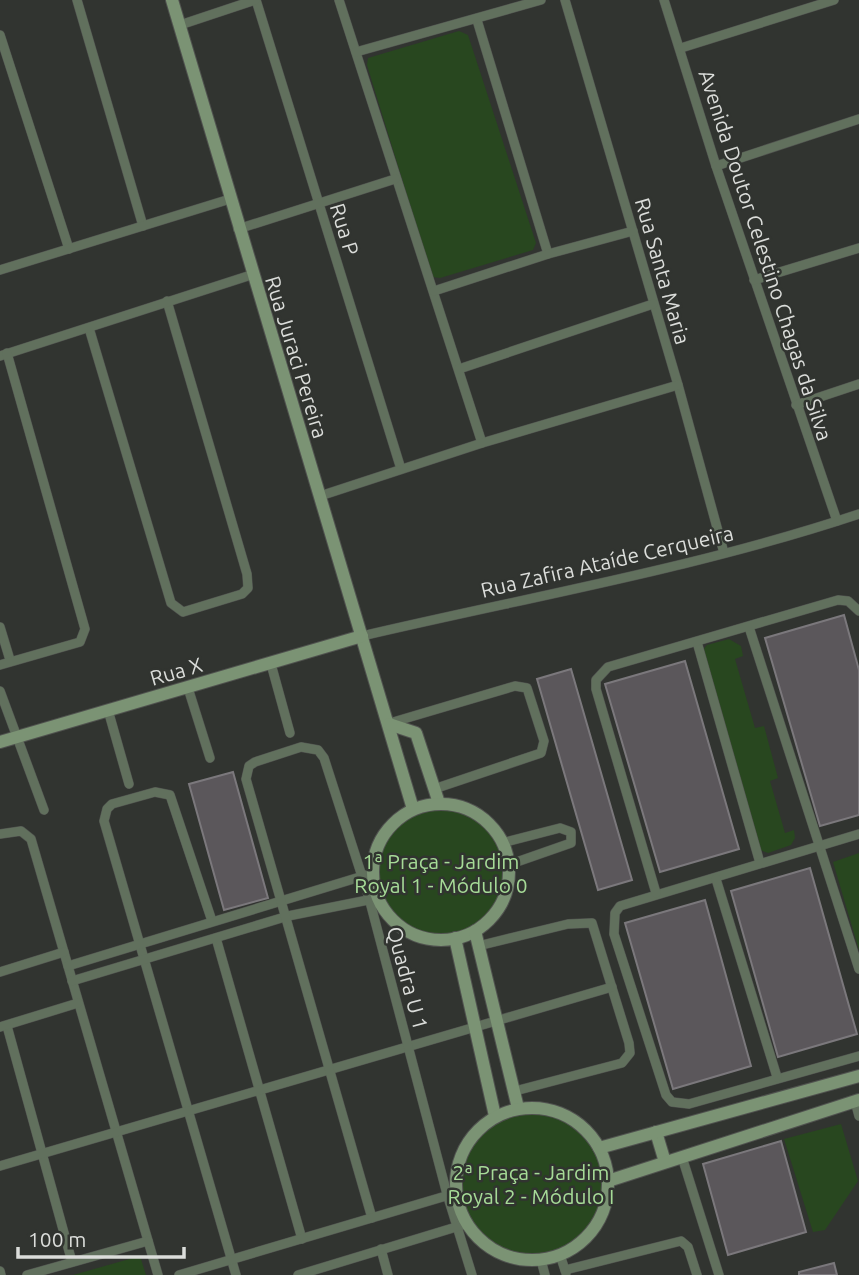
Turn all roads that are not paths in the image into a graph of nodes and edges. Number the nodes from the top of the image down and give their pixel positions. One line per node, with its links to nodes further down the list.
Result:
1 (77, 0): 19 (street)
2 (172, 0): 10 (street, Rua Juraci Pereira)
3 (256, 0): 10 (street); 18 (street, Rua P)
4 (339, 0): 13 (street)
5 (541, 0): 9 (street)
6 (565, 0): 21 (street, Rua Santa Maria)
7 (664, 0): 12 (street, Avenida Doutor Celestino Chagas da Silva)
8 (834, 0): 12 (street)
9 (477, 20): 13 (street); 24 (street)
10 (180, 25): 17 (street, Rua Juraci Pereira)
11 (0, 35): 23 (street)
12 (681, 48): 15 (street, Avenida Doutor Celestino Chagas da Silva)
13 (356, 52): 16 (street)
14 (859, 119): 15 (street)
15 (716, 166): 27 (street, Avenida Doutor Celestino Chagas da Silva)
16 (395, 179): 18 (street); 28 (street)
17 (230, 199): 19 (street); 20 (street, Rua Juraci Pereira)
18 (319, 202): 20 (street); 38 (street, Rua P)
19 (144, 226): 23 (street)
20 (239, 229): 26 (street, Rua Juraci Pereira)
21 (634, 230): 24 (street); 30 (street, Rua Santa Maria)
22 (859, 248): 27 (street)
23 (69, 249): 25 (street)
24 (548, 254): 28 (street)
25 (0, 270)
26 (251, 275): 29 (street); 39 (street, Rua Juraci Pereira)
27 (754, 280): 36 (street, Avenida Doutor Celestino Chagas da Silva)
28 (434, 291): 33 (street)
29 (167, 301): 31 (street); 31 (street)
30 (653, 304): 33 (street); 35 (street, Rua Santa Maria)
31 (89, 328): 32 (street)
32 (4, 355): 48 (street)
33 (459, 369): 37 (street)
34 (859, 384): 36 (street)
35 (678, 385): 37 (street); 42 (street, Rua Santa Maria)
36 (796, 405): 41 (street, Avenida Doutor Celestino Chagas da Silva)
37 (482, 443): 38 (street)
38 (401, 469): 39 (street)
39 (320, 496): 46 (street, Rua Juraci Pereira)
40 (859, 514): 41 (street, Rua Zafira Ataíde Cerqueira)
41 (836, 521): 42 (street, Rua Zafira Ataíde Cerqueira)
42 (724, 553): 46 (street, Rua Zafira Ataíde Cerqueira)
43 (859, 611): 45 (street)
44 (0, 627): 48 (street)
45 (749, 627): 47 (street); 67 (street)
46 (362, 636): 49 (street, Rua X); 54 (street, Rua Juraci Pereira)
47 (697, 642): 68 (street); 72 (street)
48 (10, 660): 50 (street)
49 (271, 664): 51 (street, Rua X); 55 (street)
50 (0, 665)
51 (188, 688): 53 (street, Rua X); 58 (street)
52 (0, 691): 56 (street)
53 (108, 710): 56 (street, Rua X); 59 (street)
54 (388, 724): 60 (street); 60 (street); 62 (street, Rua Juraci Pereira)
55 (290, 733)
56 (17, 737): 57 (street, Rua X); 63 (street)
57 (0, 742)
58 (209, 758)
59 (129, 784)
60 (434, 789): 61 (street)
61 (439, 803): 62 (street); 66 (street)
62 (413, 809): 70 (street)
63 (44, 810)
64 (0, 834): 82 (street)
65 (859, 834): 67 (street)
66 (502, 843): 69 (street); 69 (street)
67 (820, 846): 68 (street); 85 (street)
68 (760, 863): 71 (street)
69 (508, 865): 77 (street)
70 (368, 875): 73 (street); 74 (street); 74 (street)
71 (716, 878): 72 (street); 97 (street)
72 (656, 894): 97 (street)
73 (373, 898): 75 (street); 79 (street); 93 (street, Quadra U 1)
74 (284, 902): 75 (street); 76 (street)
75 (288, 916): 78 (street); 95 (street)
76 (212, 921): 80 (street); 80 (street)
77 (475, 931): 79 (street); 81 (street)
78 (216, 938): 83 (street); 98 (street)
79 (455, 939): 92 (street)
80 (139, 942): 83 (street); 84 (street)
81 (478, 946): 88 (street); 90 (street)
82 (64, 952): 84 (street); 86 (street)
83 (144, 960): 87 (street); 102 (street)
84 (68, 966): 87 (street)
85 (859, 969)
86 (0, 972)
87 (72, 981): 89 (street)
88 (612, 987): 90 (street); 99 (street)
89 (78, 1003): 91 (street); 106 (street)
90 (495, 1022): 92 (street); 99 (street)
91 (4, 1026): 108 (street)
92 (476, 1027): 93 (street); 103 (street)
93 (408, 1046): 95 (street); 113 (street, Quadra U 1)
94 (859, 1056): 97 (street)
95 (330, 1070): 98 (street); 114 (street)
96 (859, 1076): 105 (street)
97 (777, 1077)
98 (260, 1090): 102 (street); 116 (street)
99 (515, 1091): 101 (street)
100 (857, 1101): 104 (street); 109 (street)
101 (518, 1108): 103 (street); 107 (street)
102 (190, 1112): 106 (street); 120 (street)
103 (495, 1116): 113 (street)
104 (859, 1116)
105 (656, 1132): 107 (street); 110 (street)
106 (118, 1134): 108 (street); 117 (street)
107 (599, 1148): 112 (street)
108 (44, 1152): 111 (street); 122 (street)
109 (682, 1157): 110 (street); 134 (street)
110 (666, 1162): 112 (street)
111 (0, 1166)
112 (608, 1181): 119 (street)
113 (451, 1194): 114 (street); 115 (street)
114 (372, 1218): 116 (street)
115 (462, 1225): 118 (street); 121 (street); 131 (street)
116 (302, 1239): 120 (street)
117 (148, 1241): 122 (street); 126 (street)
118 (381, 1249): 124 (street); 130 (street)
119 (560, 1255): 121 (street); 123 (street)
120 (232, 1259): 127 (street); 128 (street)
121 (541, 1260): 132 (street)
122 (72, 1262): 125 (street)
123 (566, 1272): 133 (street)
124 (312, 1273): 129 (street)
125 (27, 1275)
126 (158, 1275)
127 (179, 1275)
128 (236, 1275)
129 (298, 1275)
130 (388, 1275)
131 (472, 1275)
132 (545, 1275)
133 (697, 1275)
134 (719, 1275)

